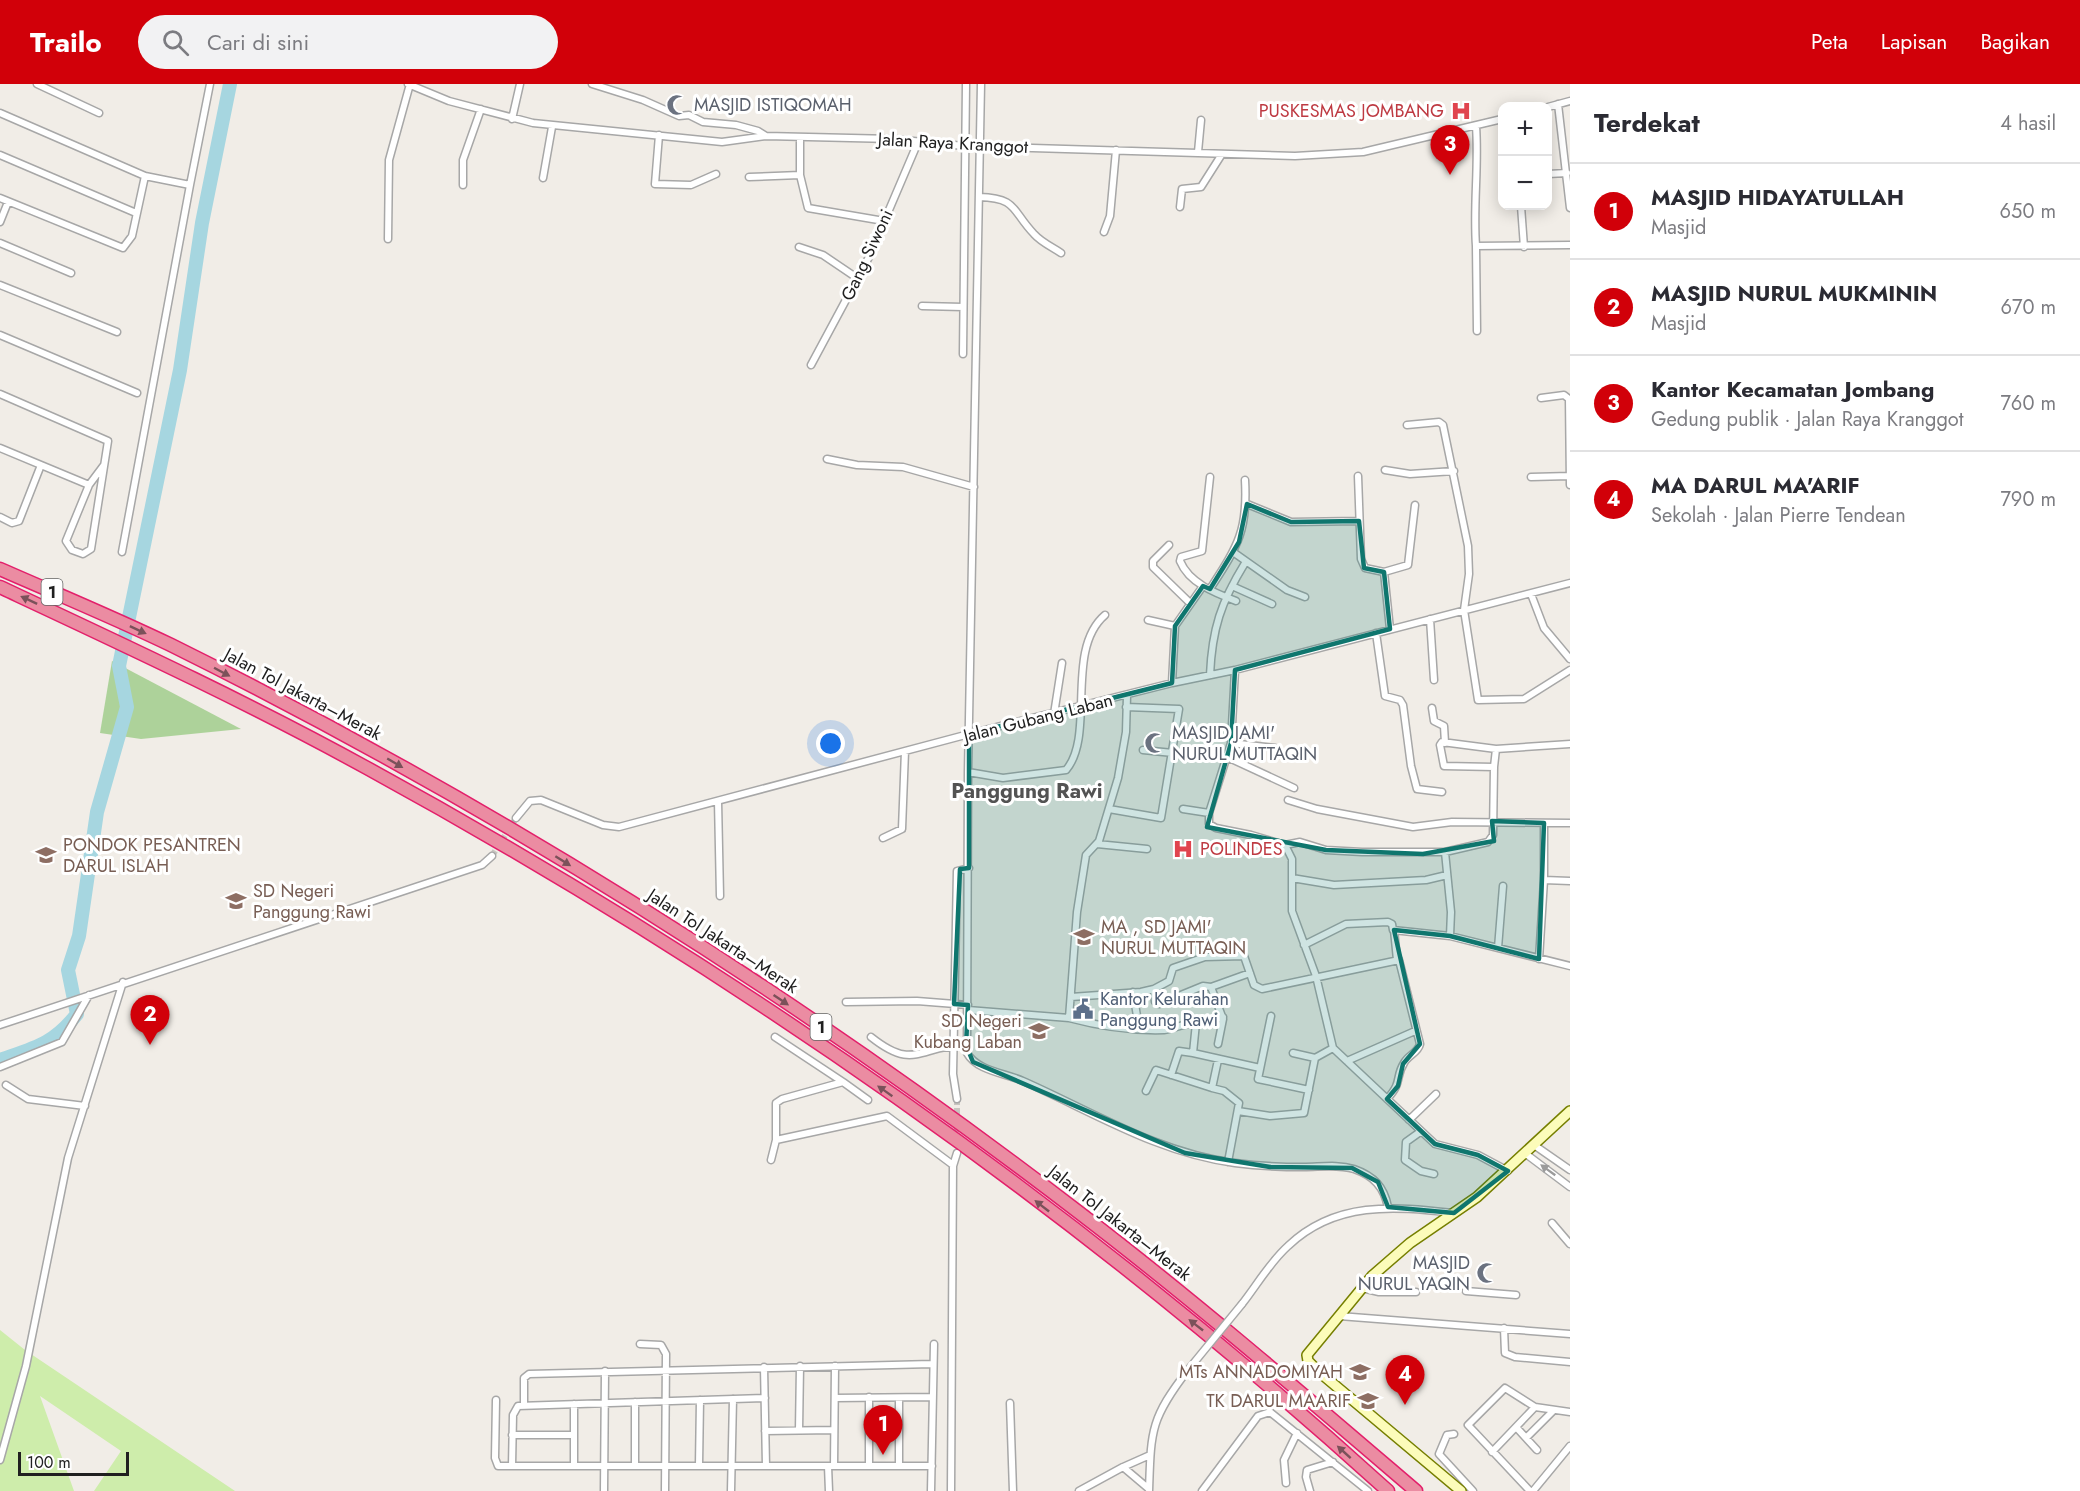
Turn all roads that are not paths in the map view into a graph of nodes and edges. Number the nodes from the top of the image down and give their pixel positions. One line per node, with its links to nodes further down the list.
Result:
1 (37, 84): 9 (street)
2 (59, 84): 9 (street)
3 (210, 84): 39 (street)
4 (409, 84): 13 (street, Jalan Raya Kranggot); 51 (street)
5 (520, 84): 16 (street)
6 (592, 84): 22 (street)
7 (966, 84): 25 (street)
8 (981, 84): 26 (street)
9 (55, 92): 15 (street)
10 (1570, 101): 11 (street)
11 (1558, 104): 12 (street); 28 (street)
12 (1552, 106)
13 (482, 109): 16 (street, Jalan Raya Kranggot); 40 (street)
14 (0, 113): 35 (street)
15 (99, 114)
16 (512, 119): 20 (street, Jalan Raya Kranggot)
17 (1201, 120): 29 (street)
18 (1498, 120): 19 (street, Jalan Raya Kranggot)
19 (1476, 126): 30 (street, Jalan Raya Kranggot); 54 (street)
20 (552, 127): 21 (street, Jalan Raya Kranggot); 38 (street)
21 (659, 135): 22 (street, Jalan Raya Kranggot); 33 (street)
22 (766, 136): 23 (street, Jalan Raya Kranggot)
23 (800, 138): 24 (street, Jalan Raya Kranggot); 36 (street)
24 (918, 142): 25 (street, Jalan Raya Kranggot); 48 (street, Gang Siwoni)
25 (966, 146): 26 (street, Jalan Raya Kranggot); 58 (street)
26 (978, 146): 27 (street, Jalan Raya Kranggot); 41 (street)
27 (1116, 150): 29 (street, Jalan Raya Kranggot); 50 (street)
28 (1567, 150): 32 (street)
29 (1198, 152): 30 (street, Jalan Raya Kranggot)
30 (1222, 154): 44 (street)
31 (0, 155): 47 (street)
32 (1567, 173): 34 (street); 45 (street)
33 (716, 174)
34 (1552, 174)
35 (145, 176): 39 (street); 47 (street)
36 (800, 176): 37 (street); 48 (street)
37 (749, 177)
38 (543, 178)
39 (190, 185): 94 (street)
40 (462, 185)
41 (979, 196): 57 (street); 59 (street)
42 (0, 198): 43 (street)
43 (8, 202): 47 (street); 49 (street)
44 (1180, 207)
45 (1570, 208)
46 (1521, 210): 56 (street)
47 (136, 213)
48 (884, 221): 61 (street, Gang Siwoni)
49 (0, 222)
50 (1104, 231)
51 (388, 239)
52 (0, 243): 60 (street)
53 (1570, 245): 56 (street)
54 (1476, 246): 56 (street); 65 (street)
55 (800, 247): 61 (street)
56 (1524, 247)
57 (1061, 252)
58 (964, 265): 59 (street); 64 (street)
59 (975, 265): 88 (street)
60 (71, 273)
61 (857, 278): 69 (street, Gang Siwoni)
62 (0, 285): 66 (street)
63 (922, 306): 64 (street)
64 (963, 307): 68 (street)
65 (1477, 331)
66 (117, 333)
67 (0, 335): 70 (street)
68 (963, 354)
69 (811, 365)
70 (137, 393)
71 (0, 394): 78 (street)
72 (1541, 398): 82 (street)
73 (1407, 425): 80 (street)
74 (2, 449): 75 (street); 77 (street)
75 (0, 457)
76 (827, 459): 88 (street)
77 (41, 465): 87 (street); 91 (street)
78 (104, 465): 87 (street); 87 (street)
79 (1385, 470): 80 (street)
80 (1454, 471): 110 (street)
81 (1358, 476): 92 (street)
82 (1570, 476): 84 (street); 86 (street)
83 (1210, 477): 101 (street)
84 (1531, 477)
85 (1245, 480): 89 (street)
86 (1570, 482)
87 (89, 485)
88 (974, 487): 129 (street)
89 (1246, 504): 92 (street); 95 (street)
90 (1415, 505): 98 (street)
91 (0, 517)
92 (1359, 521): 98 (street)
93 (1169, 545): 108 (street)
94 (122, 552)
95 (1233, 552): 96 (street); 103 (street)
96 (1245, 563): 102 (street); 106 (street)
97 (0, 569): 306 (highway, Jalan Tol Jakarta–Merak / 1, one-way to 306)
98 (1384, 572): 115 (street)
99 (1570, 583): 104 (street, Jalan Gubang Laban)
100 (0, 586): 305 (highway, Jalan Tol Jakarta–Merak / 1, one-way to 100)
101 (1203, 586): 103 (street); 108 (street)
102 (1232, 586): 105 (street); 109 (street)
103 (1210, 590): 105 (street)
104 (1532, 594): 110 (street, Jalan Gubang Laban); 117 (street)
105 (1225, 597): 107 (street); 121 (street)
106 (1305, 597)
107 (1236, 601)
108 (1190, 603): 114 (street)
109 (1272, 604)
110 (1464, 610): 113 (street, Jalan Gubang Laban); 120 (street)
111 (1105, 615): 126 (street)
112 (1148, 620): 114 (street)
113 (1430, 620): 115 (street, Jalan Gubang Laban); 122 (street)
114 (1176, 627): 123 (street)
115 (1390, 629): 116 (street, Jalan Gubang Laban)
116 (1376, 633): 119 (street, Jalan Gubang Laban); 142 (street)
117 (1570, 659)
118 (1062, 663): 128 (street)
119 (1235, 670): 121 (street, Jalan Gubang Laban); 130 (street)
120 (1570, 670)
121 (1210, 675): 123 (street, Jalan Gubang Laban)
122 (1434, 680)
123 (1172, 683): 124 (street, Jalan Gubang Laban)
124 (1126, 696): 125 (street); 126 (street, Jalan Gubang Laban)
125 (1126, 707): 137 (street); 145 (street)
126 (1079, 708): 128 (street, Jalan Gubang Laban); 140 (street)
127 (1432, 708): 131 (street)
128 (1054, 714): 129 (street, Jalan Gubang Laban)
129 (969, 734): 136 (street, Jalan Gubang Laban); 140 (street)
130 (1231, 743): 133 (street); 138 (street)
131 (1445, 743): 134 (street); 139 (street)
132 (1570, 744): 134 (street)
133 (1275, 748)
134 (1496, 749): 139 (street)
135 (1143, 750): 137 (street)
136 (905, 751): 144 (street, Jalan Gubang Laban); 152 (street)
137 (1173, 753): 145 (street)
138 (1225, 756): 141 (street); 147 (street)
139 (1494, 768): 149 (street)
140 (968, 771): 158 (street)
141 (1294, 788)
142 (1442, 792)
143 (1288, 800): 149 (street)
144 (718, 801): 148 (street, Jalan Gubang Laban); 164 (street)
145 (1109, 809): 153 (street)
146 (1183, 809): 147 (street)
147 (1209, 813): 154 (street)
148 (516, 818)
149 (1492, 821): 150 (street); 156 (street)
150 (1544, 823): 151 (street); 161 (street)
151 (1570, 823)
152 (883, 838)
153 (1098, 842): 155 (street); 179 (street)
154 (1285, 845): 156 (street); 160 (street)
155 (1147, 849)
156 (1445, 852): 159 (street)
157 (492, 856): 174 (street)
158 (969, 868): 181 (street); 181 (street)
159 (1447, 875): 160 (street); 166 (street)
160 (1293, 878): 167 (street)
161 (1544, 880): 162 (street); 169 (street)
162 (1570, 881)
163 (1503, 886): 168 (street)
164 (720, 896)
165 (1394, 930): 166 (street); 167 (street); 170 (street)
166 (1450, 936): 168 (street)
167 (1304, 945): 173 (street)
168 (1498, 948): 169 (street)
169 (1539, 959): 171 (street)
170 (1397, 960): 173 (street); 188 (street)
171 (1570, 966)
172 (1250, 973): 173 (street); 175 (street); 176 (street)
173 (1316, 976): 193 (street)
174 (123, 982): 178 (street); 211 (street)
175 (1211, 987): 176 (street); 183 (street)
176 (1154, 989): 177 (street)
177 (1133, 992): 179 (street); 187 (street)
178 (87, 996): 186 (street); 199 (street)
179 (1071, 997): 184 (street)
180 (846, 1002): 181 (street)
181 (961, 1006): 184 (street); 192 (street); 192 (street)
182 (1271, 1016): 200 (street)
183 (1223, 1017): 185 (street); 191 (street)
184 (1069, 1018): 187 (street)
185 (1196, 1023): 187 (street); 194 (street)
186 (0, 1025)
187 (1139, 1028)
188 (1415, 1032): 198 (street); 209 (street)
189 (775, 1037): 202 (street)
190 (871, 1037): 192 (street)
191 (1218, 1044)
192 (958, 1045): 208 (street); 221 (street)
193 (1333, 1048): 196 (street); 198 (street)
194 (1193, 1053): 197 (street); 201 (street)
195 (1293, 1053): 196 (street)
196 (1315, 1058): 205 (street)
197 (1218, 1060): 200 (street); 204 (street)
198 (1347, 1061): 209 (street)
199 (0, 1067)
200 (1260, 1068): 205 (street)
201 (1171, 1075): 204 (street); 206 (street)
202 (843, 1082): 210 (street); 216 (street)
203 (6, 1084): 211 (street)
204 (1212, 1088): 212 (street)
205 (1309, 1090): 212 (street)
206 (1146, 1091)
207 (1436, 1094): 214 (street)
208 (957, 1099)
209 (1387, 1099): 214 (street)
210 (868, 1100)
211 (85, 1106): 277 (street)
212 (1238, 1111): 221 (street)
213 (1570, 1111): 217 (street)
214 (1408, 1120): 215 (street)
215 (1420, 1132): 224 (street); 225 (street)
216 (776, 1140): 220 (street); 222 (street)
217 (1534, 1145): 219 (street); 223 (street)
218 (957, 1153): 222 (street)
219 (1526, 1154): 224 (street); 226 (street, one-way to 219)
220 (771, 1160)
221 (1228, 1162): 227 (street)
222 (953, 1166): 300 (street)
223 (1570, 1170)
224 (1508, 1171): 228 (street)
225 (1434, 1174)
226 (1570, 1186)
227 (1388, 1207): 228 (street); 276 (street, bridge)
228 (1454, 1213): 231 (street)
229 (1552, 1223): 230 (street)
230 (1570, 1244)
231 (1362, 1288): 233 (street); 235 (street)
232 (1466, 1291): 234 (street)
233 (1416, 1292)
234 (1516, 1295)
235 (1339, 1316): 236 (street); 307 (street)
236 (1504, 1328): 237 (street); 240 (street)
237 (1570, 1334)
238 (640, 1344): 245 (street)
239 (934, 1344): 241 (street)
240 (1570, 1362)
241 (932, 1365): 243 (street); 248 (street)
242 (800, 1366): 243 (street); 244 (street); 265 (street)
243 (836, 1366): 250 (street)
244 (764, 1367): 245 (street); 249 (street)
245 (666, 1370): 246 (street); 255 (street)
246 (604, 1371): 257 (street); 259 (street)
247 (869, 1397): 250 (street); 251 (street); 281 (street)
248 (931, 1397): 251 (street); 290 (street)
249 (765, 1398): 252 (street); 267 (street)
250 (835, 1398): 266 (street)
251 (899, 1398): 289 (street)
252 (733, 1399): 254 (street); 280 (street)
253 (496, 1400): 282 (street)
254 (700, 1400): 255 (street); 279 (street)
255 (666, 1401): 256 (street); 286 (street)
256 (635, 1402): 257 (street); 285 (street)
257 (606, 1403): 260 (street); 284 (street)
258 (1010, 1403): 301 (street)
259 (524, 1404): 260 (street); 271 (street)
260 (574, 1404): 269 (street)
261 (1535, 1407): 262 (street); 264 (street); 275 (street)
262 (1554, 1410): 263 (street); 272 (street)
263 (1570, 1412)
264 (1516, 1427): 272 (street); 275 (street)
265 (799, 1430): 266 (street); 267 (street)
266 (834, 1430): 288 (street)
267 (765, 1431): 287 (street)
268 (1297, 1433): 278 (street); 292 (street); 302 (street)
269 (574, 1434): 271 (street); 283 (street)
270 (1454, 1434): 308 (street)
271 (512, 1435): 282 (street)
272 (1526, 1438): 274 (street)
273 (1570, 1446): 309 (street)
274 (1537, 1450)
275 (1492, 1452): 309 (street)
276 (1150, 1455): 291 (street); 294 (street)
277 (0, 1460)
278 (1333, 1462): 303 (street); 304 (street)
279 (699, 1465): 280 (street); 286 (street)
280 (731, 1465): 287 (street); 297 (street)
281 (869, 1465): 288 (street); 289 (street)
282 (512, 1466): 283 (street)
283 (574, 1466): 284 (street)
284 (605, 1466): 285 (street); 295 (street)
285 (635, 1466): 286 (street)
286 (665, 1466): 296 (street)
287 (766, 1466): 288 (street)
288 (831, 1466): 298 (street)
289 (899, 1466): 290 (street)
290 (932, 1466): 299 (street)
291 (1123, 1467): 293 (street); 294 (street)
292 (1286, 1483)
293 (1082, 1490)
294 (1149, 1490)
295 (604, 1491)
296 (665, 1491)
297 (731, 1491)
298 (829, 1491)
299 (931, 1491)
300 (951, 1491)
301 (1013, 1491)
302 (1202, 1491)
303 (1310, 1491)
304 (1368, 1491)
305 (1388, 1491)
306 (1416, 1491)
307 (1461, 1491)
308 (1473, 1491)
309 (1531, 1491)

